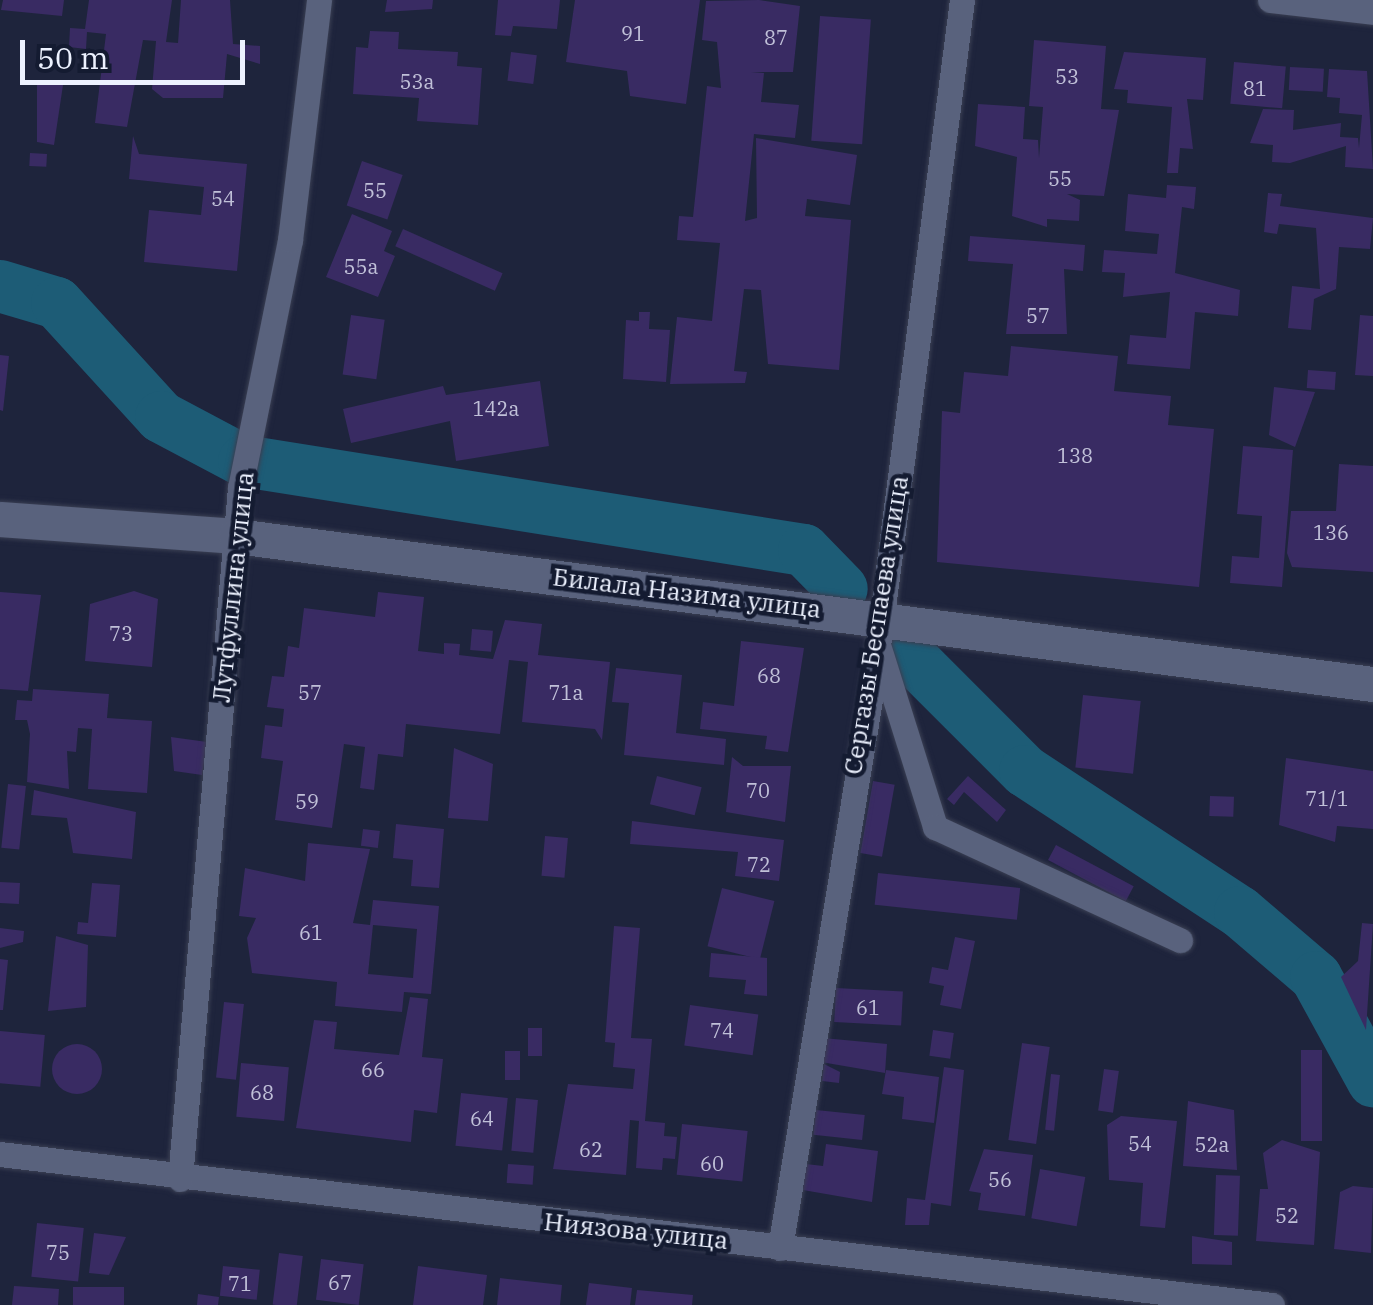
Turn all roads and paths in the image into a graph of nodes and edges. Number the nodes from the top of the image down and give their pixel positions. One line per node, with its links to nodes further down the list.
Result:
1 (319, 0): 6 (street, Лутфуллина улица)
2 (962, 0): 7 (street, Сергазы Беспаева улица)
3 (1270, 0): 4 (street)
4 (1373, 12)
5 (0, 520): 6 (street, Билала Назима улица)
6 (236, 536): 7 (street, Билала Назима улица); 11 (street, Лутфуллина улица)
7 (879, 631): 8 (street, Билала Назима улица); 9 (street); 12 (street, Сергазы Беспаева улица)
8 (1373, 684)
9 (1180, 940)
10 (0, 1154): 11 (street, Ниязова улица)
11 (180, 1180): 12 (street, Ниязова улица)
12 (780, 1248): 13 (street, Ниязова улица)
13 (1272, 1305)

